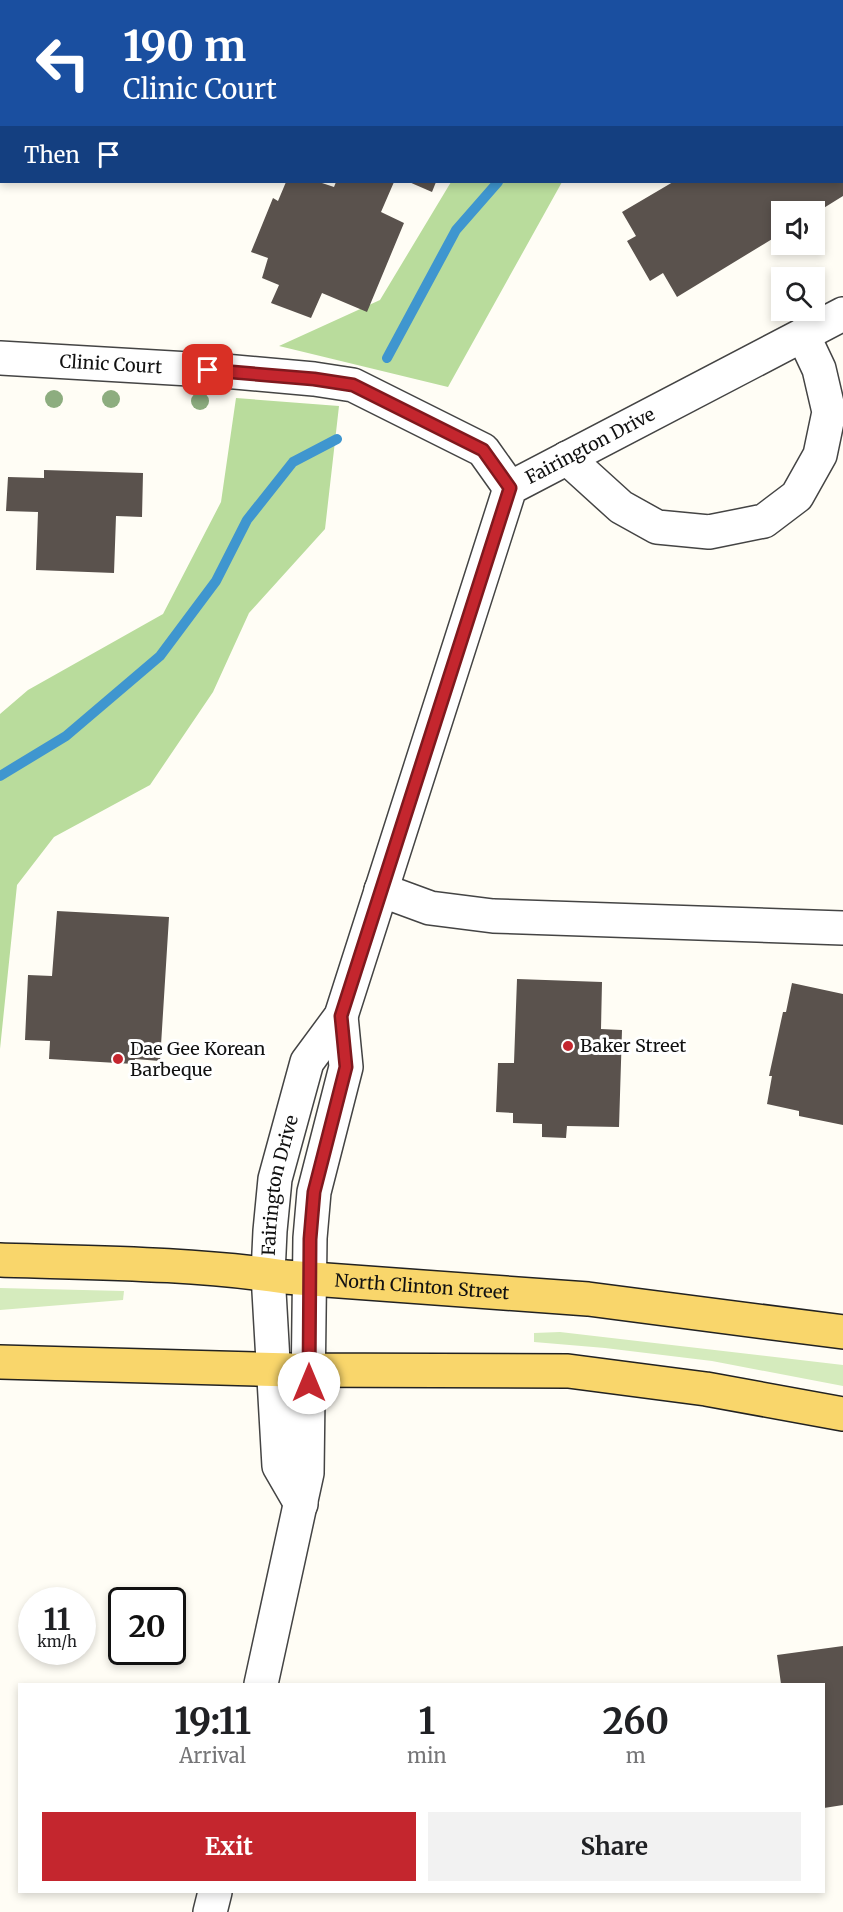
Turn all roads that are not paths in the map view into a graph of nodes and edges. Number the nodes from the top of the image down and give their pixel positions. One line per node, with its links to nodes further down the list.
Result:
1 (843, 314): 2 (street, Fairington Drive)
2 (803, 335): 4 (street, Fairington Drive); 4 (street)
3 (0, 358): 5 (street, Clinic Court)
4 (567, 458): 5 (street, Fairington Drive)
5 (510, 488): 6 (street, Fairington Drive)
6 (381, 890): 7 (street); 8 (street, Fairington Drive)
7 (843, 928)
8 (341, 1016): 10 (street, Fairington Drive); 11 (street, Fairington Drive)
9 (0, 1260): 10 (main road, North Clinton Street)
10 (268, 1274): 11 (main road, North Clinton Street); 14 (street, Fairington Drive)
11 (310, 1278): 12 (main road, North Clinton Street); 15 (street, Fairington Drive)
12 (843, 1332)
13 (0, 1362): 14 (main road)
14 (275, 1370): 15 (main road); 17 (street, Fairington Drive)
15 (309, 1370): 16 (main road); 17 (street, Fairington Drive)
16 (843, 1414)
17 (301, 1504): 18 (street, Fairington Drive)
18 (261, 1683)
19 (215, 1893): 20 (street)
20 (210, 1912)

